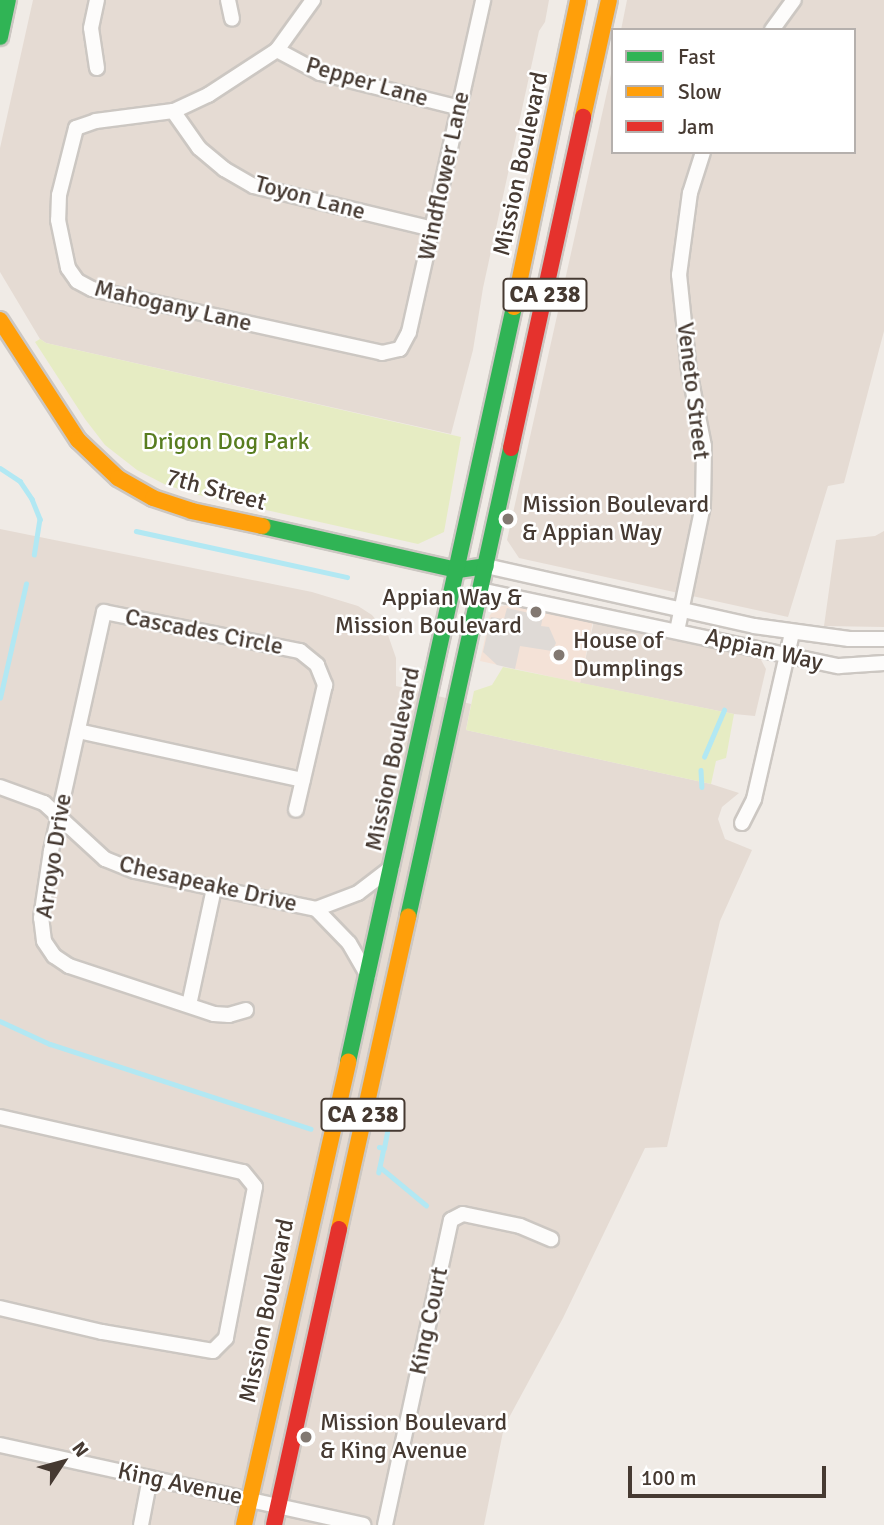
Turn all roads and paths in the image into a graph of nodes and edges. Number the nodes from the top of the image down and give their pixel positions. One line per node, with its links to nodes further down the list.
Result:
1 (8, 0): 11 (main road)
2 (97, 0): 13 (street)
3 (228, 0): 9 (street)
4 (313, 0): 12 (street)
5 (483, 0): 14 (street, Windflower Lane)
6 (578, 0): 21 (main road, Mission Boulevard / CA 238)
7 (609, 0): 20 (main road, Mission Boulevard / CA 238)
8 (794, 0): 10 (street)
9 (232, 19)
10 (773, 28)
11 (0, 37)
12 (277, 50): 14 (street, Pepper Lane); 15 (street)
13 (97, 68)
14 (460, 108): 17 (street, Windflower Lane)
15 (173, 111): 17 (street, Toyon Lane); 19 (street, Mahogany Lane)
16 (702, 154): 23 (street, Veneto Street)
17 (433, 229): 19 (street, Windflower Lane)
18 (1, 324): 21 (main road, 7th Street)
19 (400, 349)
20 (486, 566): 21 (main road, 7th Street); 22 (main road, Mission Boulevard / CA 238); 23 (street, Appian Way)
21 (458, 570): 22 (main road, 7th Street); 36 (main road, Mission Boulevard / CA 238)
22 (480, 590): 25 (street, Appian Way); 48 (main road, Mission Boulevard / CA 238)
23 (683, 609): 25 (street, Veneto Street); 26 (street, Appian Way)
24 (104, 612): 30 (street, Arroyo Drive); 31 (street, Cascades Circle)
25 (677, 631): 28 (street, Appian Way)
26 (792, 633): 27 (street, Appian Way); 28 (street)
27 (884, 639)
28 (788, 655): 29 (street, Appian Way); 35 (street)
29 (884, 663)
30 (78, 732): 31 (street); 34 (street, Arroyo Drive)
31 (303, 780): 33 (street, Cascades Circle)
32 (0, 787): 34 (street, Chesapeake Drive)
33 (296, 810)
34 (59, 816): 37 (street, Chesapeake Drive); 40 (street, Arroyo Drive)
35 (742, 823)
36 (393, 866): 38 (street, Chesapeake Drive); 39 (main road, Mission Boulevard / CA 238)
37 (214, 888): 38 (street, Chesapeake Drive); 40 (street)
38 (316, 909): 39 (street, Chesapeake Drive)
39 (368, 976): 47 (main road, Mission Boulevard / CA 238)
40 (189, 1005): 41 (street)
41 (246, 1010)
42 (0, 1117): 44 (street)
43 (551, 1238): 53 (street, King Court)
44 (0, 1308)
45 (0, 1445): 46 (street, King Avenue)
46 (150, 1478): 47 (street, King Avenue); 49 (street)
47 (249, 1500): 48 (street, King Avenue); 50 (main road, Mission Boulevard / CA 238)
48 (278, 1506): 51 (main road, Mission Boulevard / CA 238); 52 (street, King Avenue)
49 (141, 1525)
50 (244, 1525)
51 (274, 1525)
52 (363, 1525)
53 (385, 1525)

